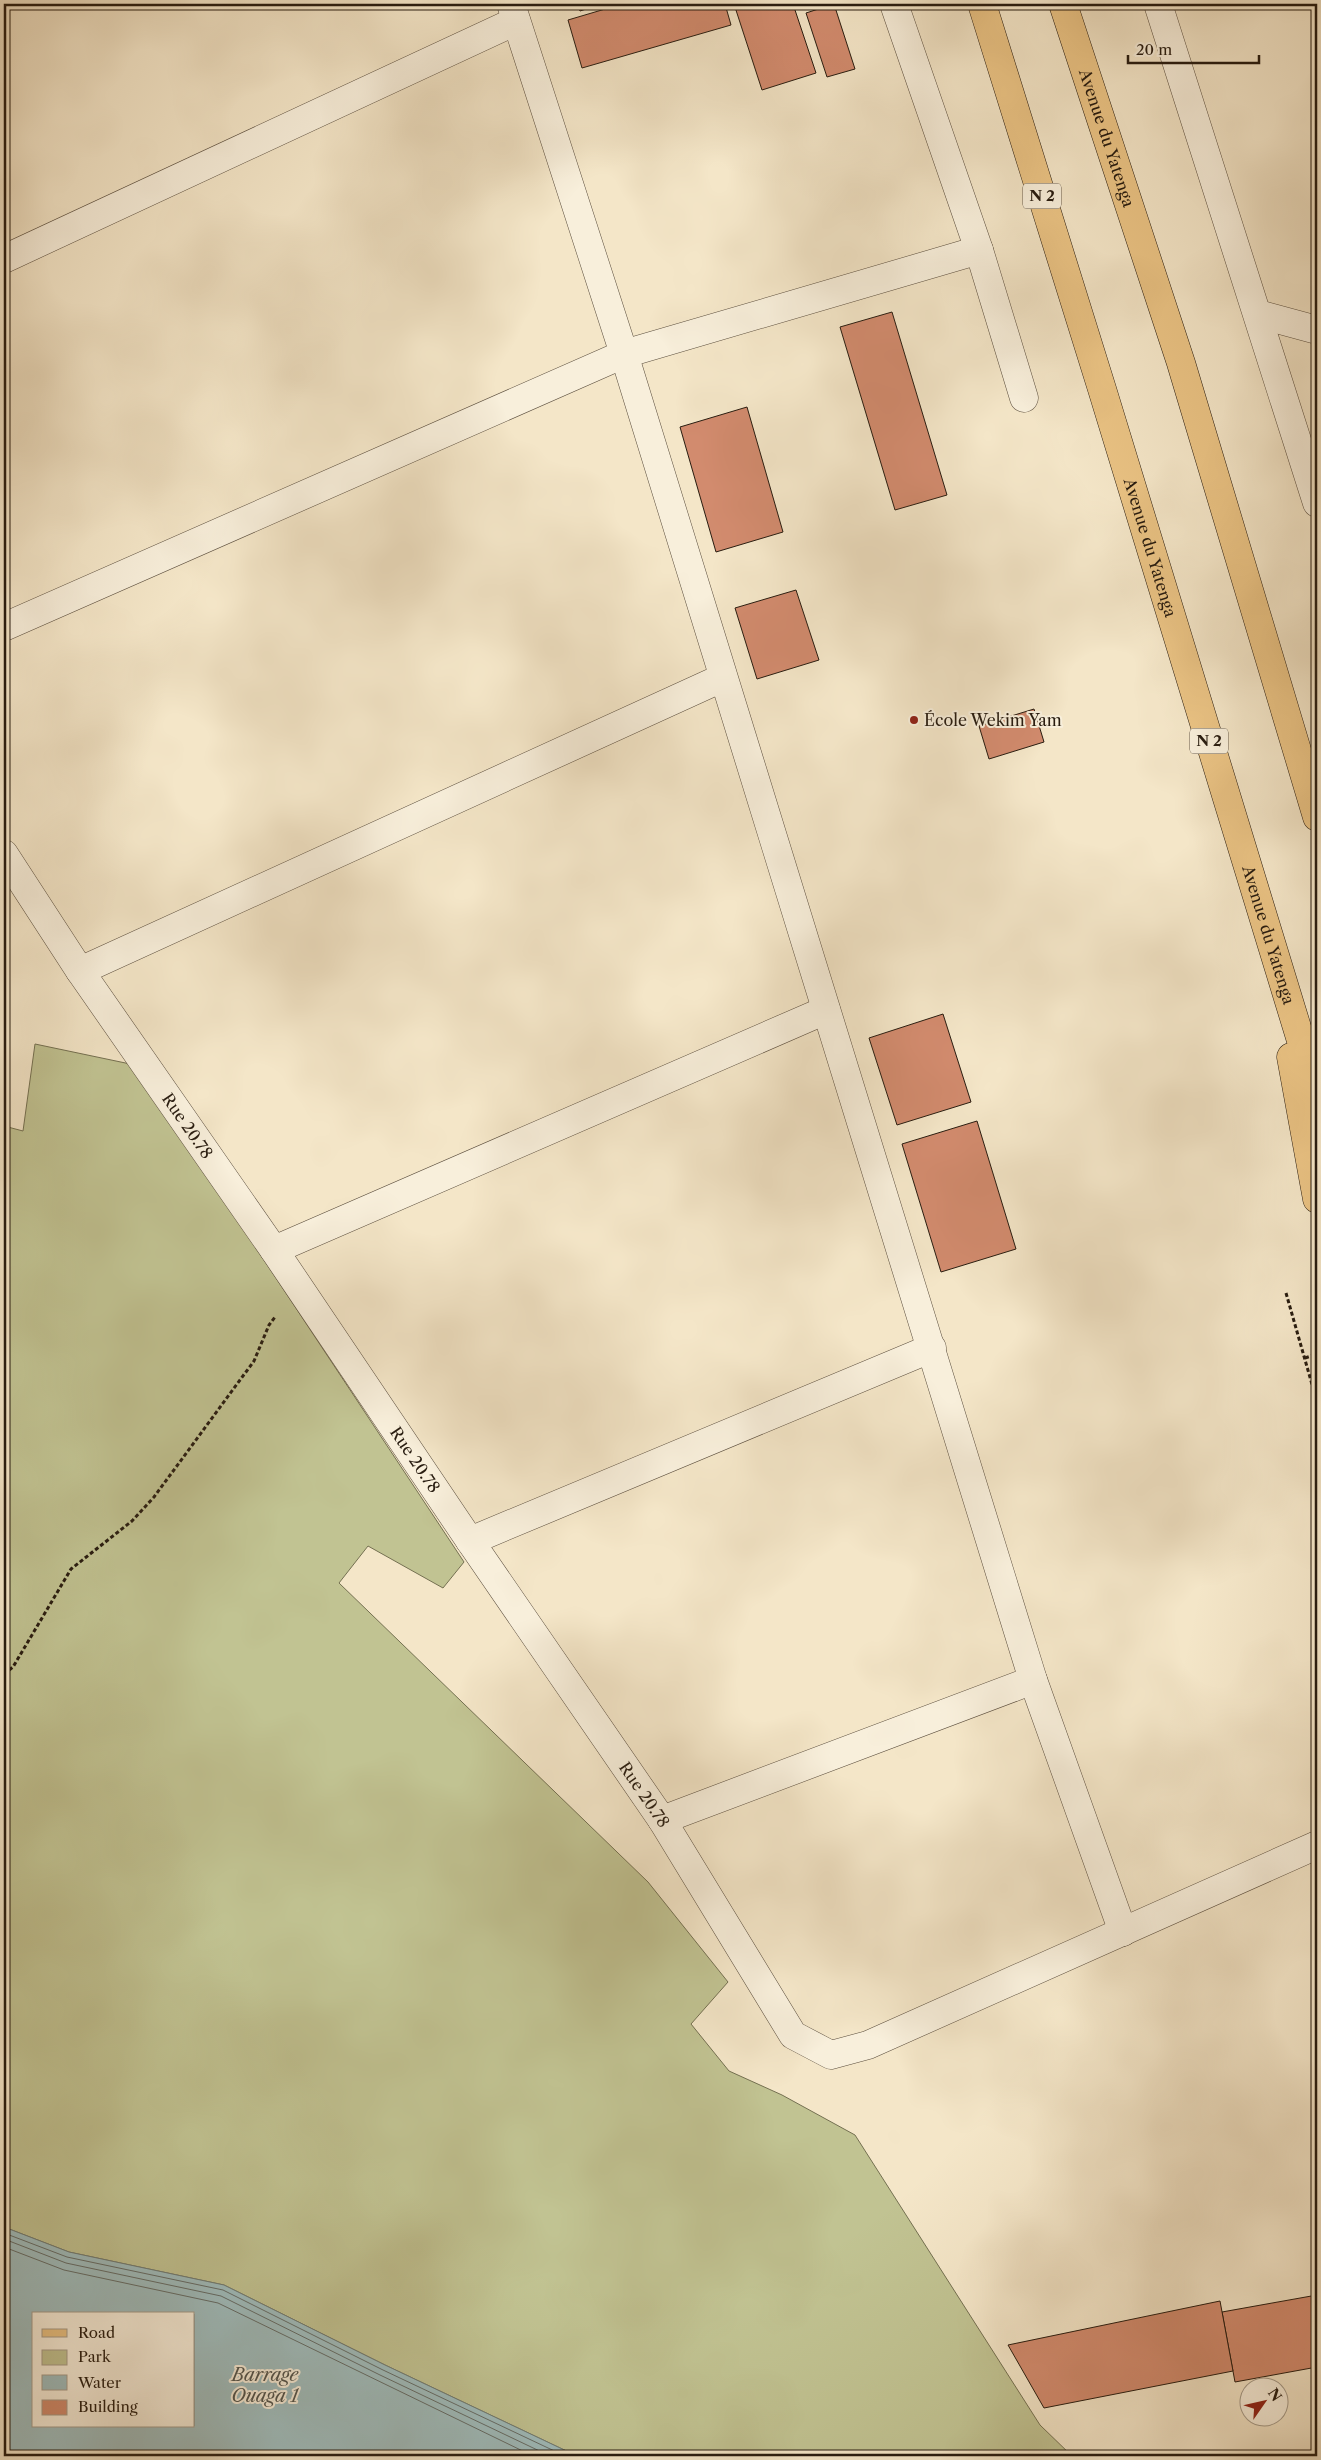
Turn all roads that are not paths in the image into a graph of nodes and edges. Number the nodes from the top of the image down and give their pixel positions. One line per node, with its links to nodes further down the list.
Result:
1 (894, 4): 6 (street)
2 (982, 4): 17 (main road, Avenue du Yatenga / N 2)
3 (1063, 4): 15 (main road, Avenue du Yatenga)
4 (1158, 4): 8 (street)
5 (514, 12): 7 (street); 10 (street)
6 (979, 250): 10 (street); 11 (street)
7 (4, 259)
8 (1258, 314): 9 (street); 12 (street)
9 (1317, 330)
10 (624, 354): 13 (street); 14 (street)
11 (1024, 398)
12 (1317, 503)
13 (4, 627)
14 (722, 678): 18 (street); 19 (street)
15 (1317, 817)
16 (4, 854): 18 (street, Rue 20.78)
17 (1267, 931): 20 (main road, Avenue du Yatenga / N 2); 21 (main road)
18 (80, 971): 22 (street, Rue 20.78)
19 (826, 1010): 22 (street); 23 (street)
20 (1317, 1093)
21 (1317, 1199)
22 (274, 1250): 24 (street, Rue 20.78)
23 (932, 1348): 24 (street); 25 (street)
24 (470, 1541): 26 (street, Rue 20.78)
25 (1033, 1680): 26 (street); 28 (street)
26 (662, 1820): 28 (street, Rue 20.78)
27 (1317, 1845): 28 (street)
28 (1123, 1932)

